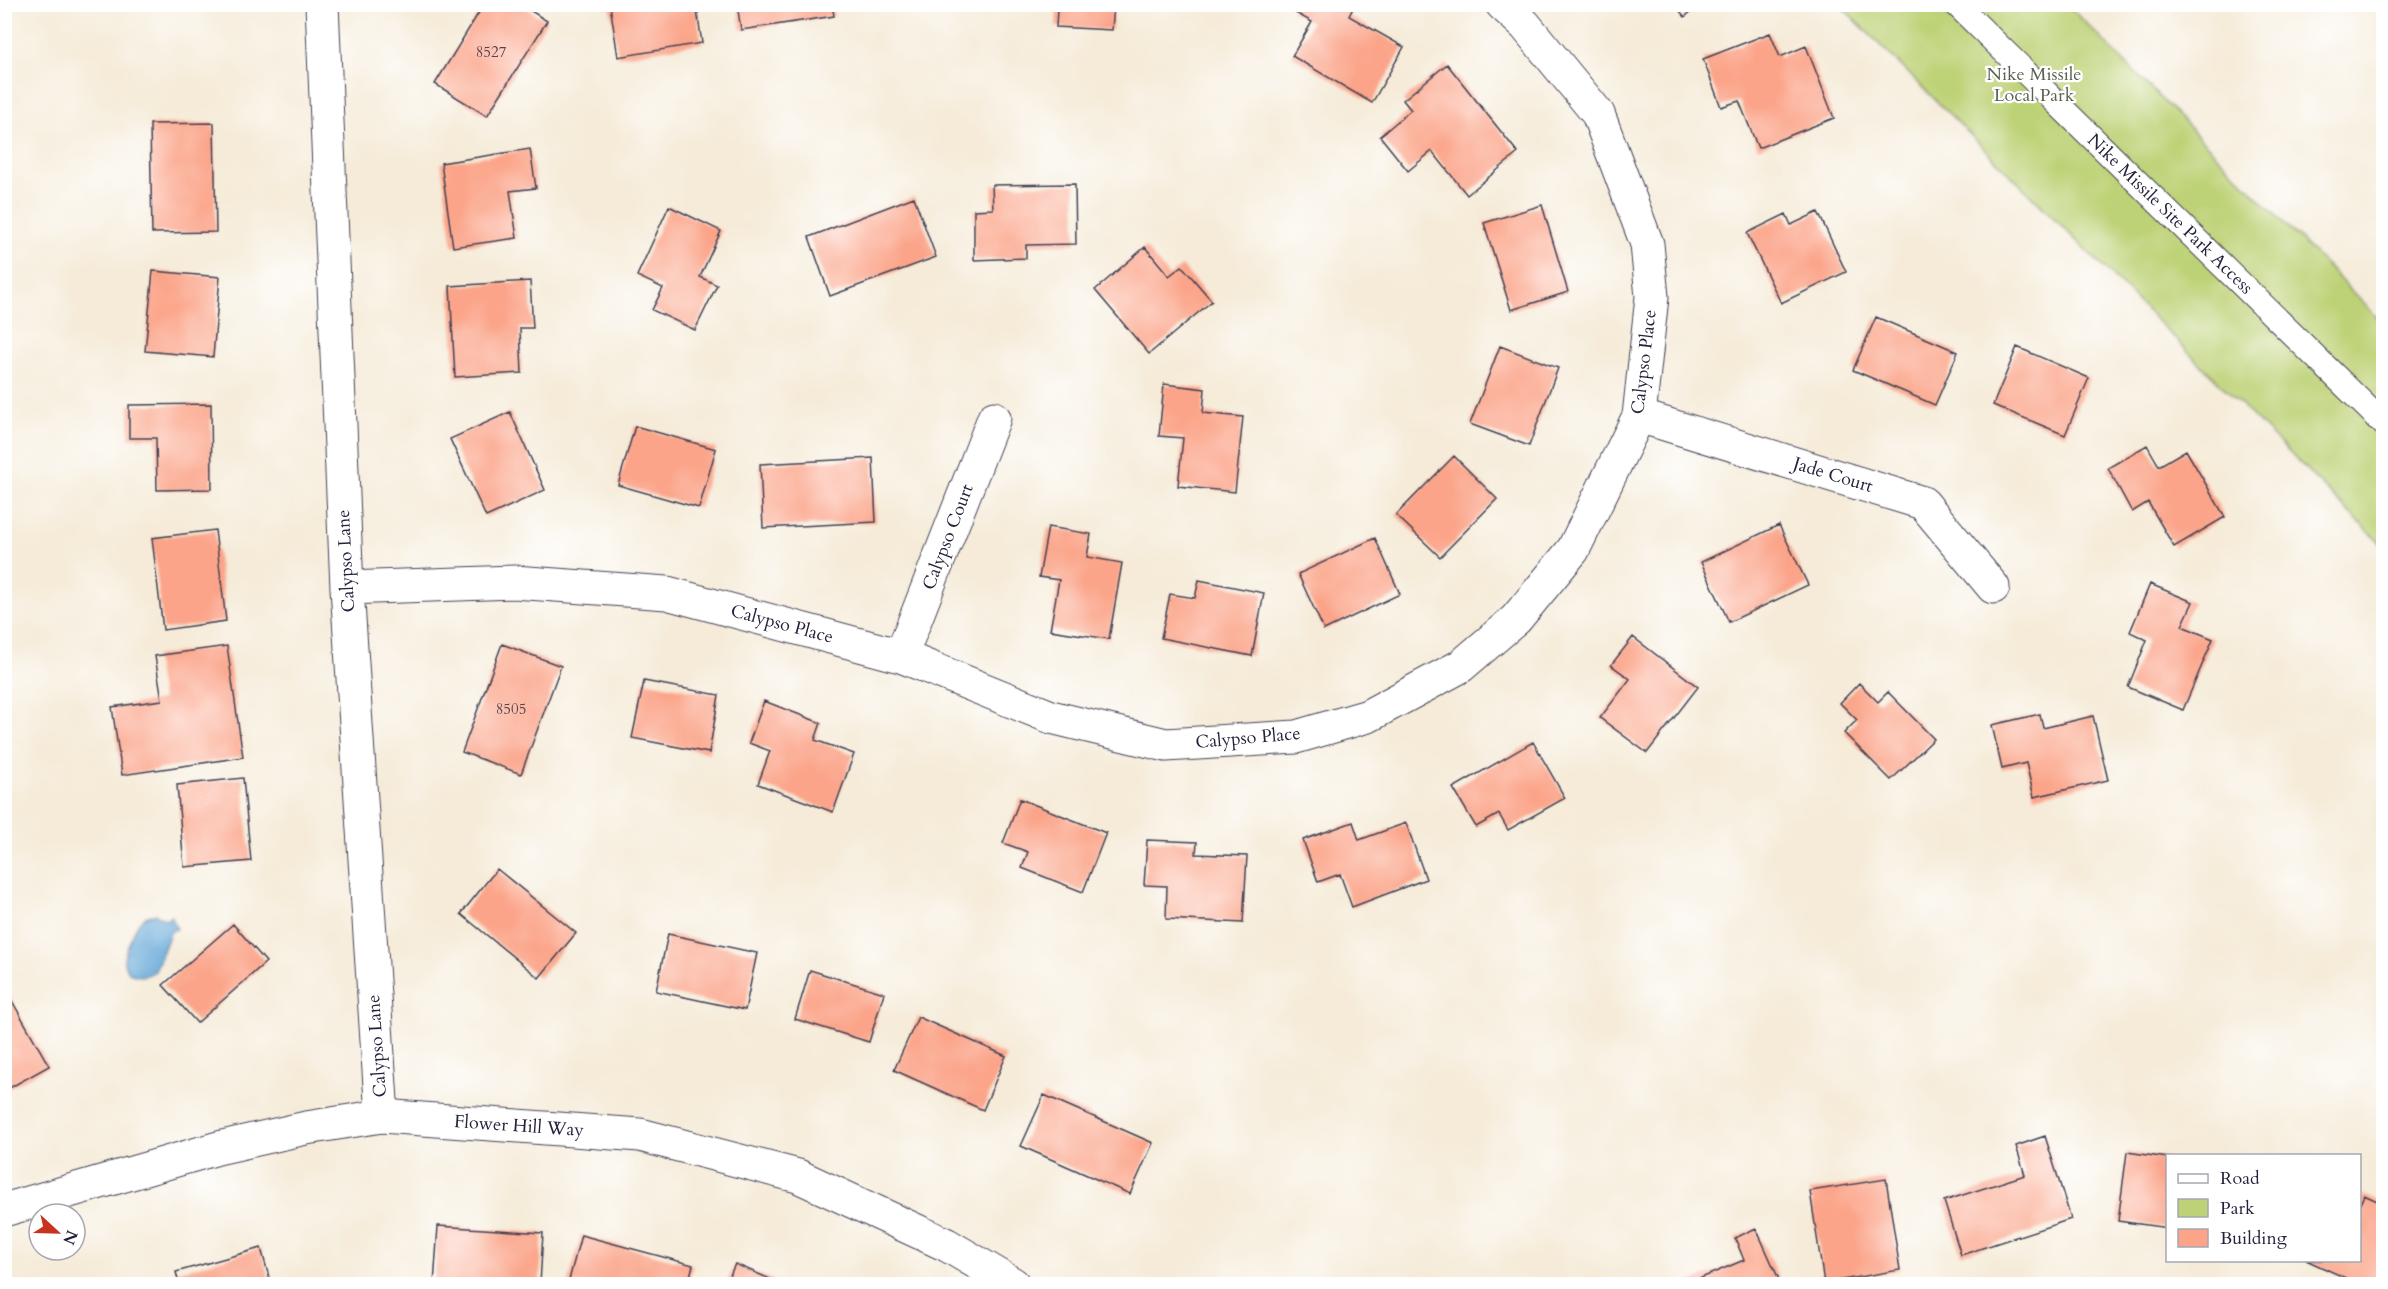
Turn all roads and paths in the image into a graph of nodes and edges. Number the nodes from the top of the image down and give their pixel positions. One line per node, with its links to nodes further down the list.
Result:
1 (322, 4): 8 (street, Calypso Lane)
2 (1502, 4): 4 (street, Calypso Place)
3 (1956, 4): 6 (lane, Nike Missile Site Park Access)
4 (1639, 416): 7 (street, Jade Court); 9 (street, Calypso Place)
5 (994, 418): 9 (street, Calypso Court)
6 (2384, 424)
7 (1993, 587)
8 (347, 588): 9 (street, Calypso Place); 10 (street, Calypso Lane)
9 (901, 656)
10 (382, 1116): 11 (street, Flower Hill Way); 12 (street, Flower Hill Way)
11 (4, 1210)
12 (1013, 1284)

